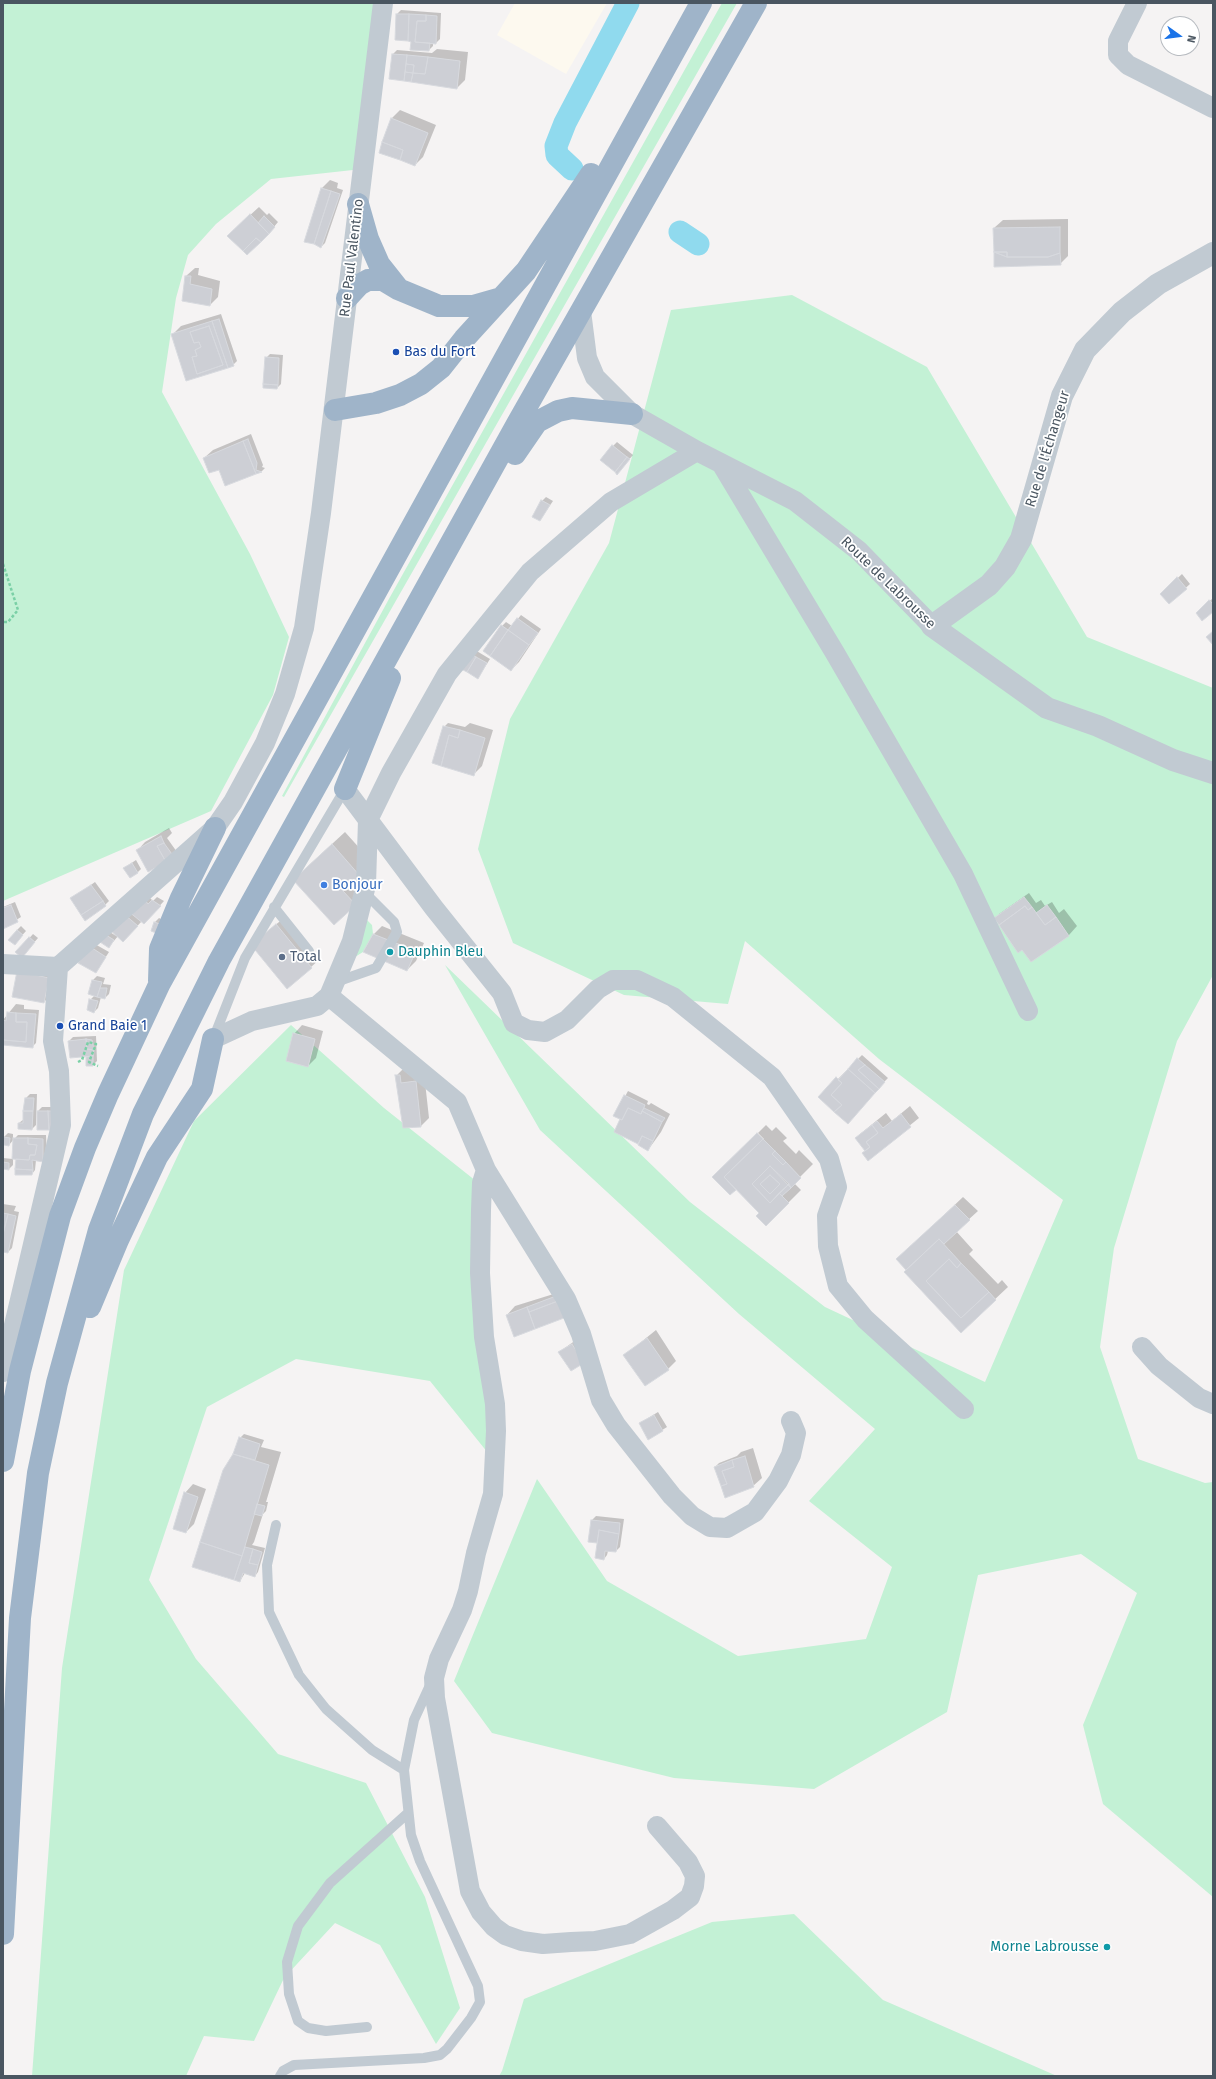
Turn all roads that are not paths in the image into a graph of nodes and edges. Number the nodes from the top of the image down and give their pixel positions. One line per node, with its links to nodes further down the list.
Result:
1 (383, 3): 7 (street, Rue Paul Valentino)
2 (701, 3): 5 (highway)
3 (756, 3): 12 (highway)
4 (1137, 3): 6 (street)
5 (664, 68): 10 (highway); 29 (highway)
6 (1213, 108)
7 (358, 204): 9 (highway); 11 (street, Rue Paul Valentino)
8 (1213, 253): 19 (street, Rue de l'Échangeur)
9 (398, 289): 10 (highway); 11 (highway)
10 (502, 297): 13 (highway)
11 (347, 298): 13 (street, Rue Paul Valentino)
12 (581, 311): 14 (street, Route de Labrousse); 17 (highway)
13 (335, 410): 23 (street, Rue Paul Valentino)
14 (632, 414): 15 (street, Route de Labrousse); 17 (highway)
15 (697, 451): 16 (street, Route de Labrousse); 22 (street)
16 (721, 463): 19 (street, Route de Labrousse); 31 (street)
17 (474, 499): 18 (highway)
18 (436, 568): 21 (highway); 36 (highway)
19 (932, 626): 20 (street, Route de Labrousse)
20 (1213, 773)
21 (345, 789): 22 (street); 25 (lane)
22 (368, 820): 24 (street); 38 (street)
23 (215, 828): 28 (street, Rue Paul Valentino); 29 (highway)
24 (364, 892): 30 (street); 30 (lane)
25 (274, 907): 26 (lane); 32 (lane)
26 (310, 951)
27 (3, 964): 28 (street)
28 (58, 967): 35 (street)
29 (159, 985): 40 (highway)
30 (332, 989): 32 (street); 33 (street)
31 (1028, 1011)
32 (213, 1039): 36 (highway)
33 (486, 1170): 39 (street); 42 (street)
34 (1142, 1347): 37 (street)
35 (3, 1372)
36 (57, 1383): 46 (highway)
37 (1213, 1404)
38 (964, 1409)
39 (791, 1421)
40 (3, 1462)
41 (276, 1525): 43 (lane)
42 (434, 1678): 43 (lane); 45 (street)
43 (404, 1770): 44 (lane)
44 (408, 1814): 47 (lane); 48 (lane)
45 (657, 1826)
46 (3, 1934)
47 (367, 2027)
48 (280, 2076)

